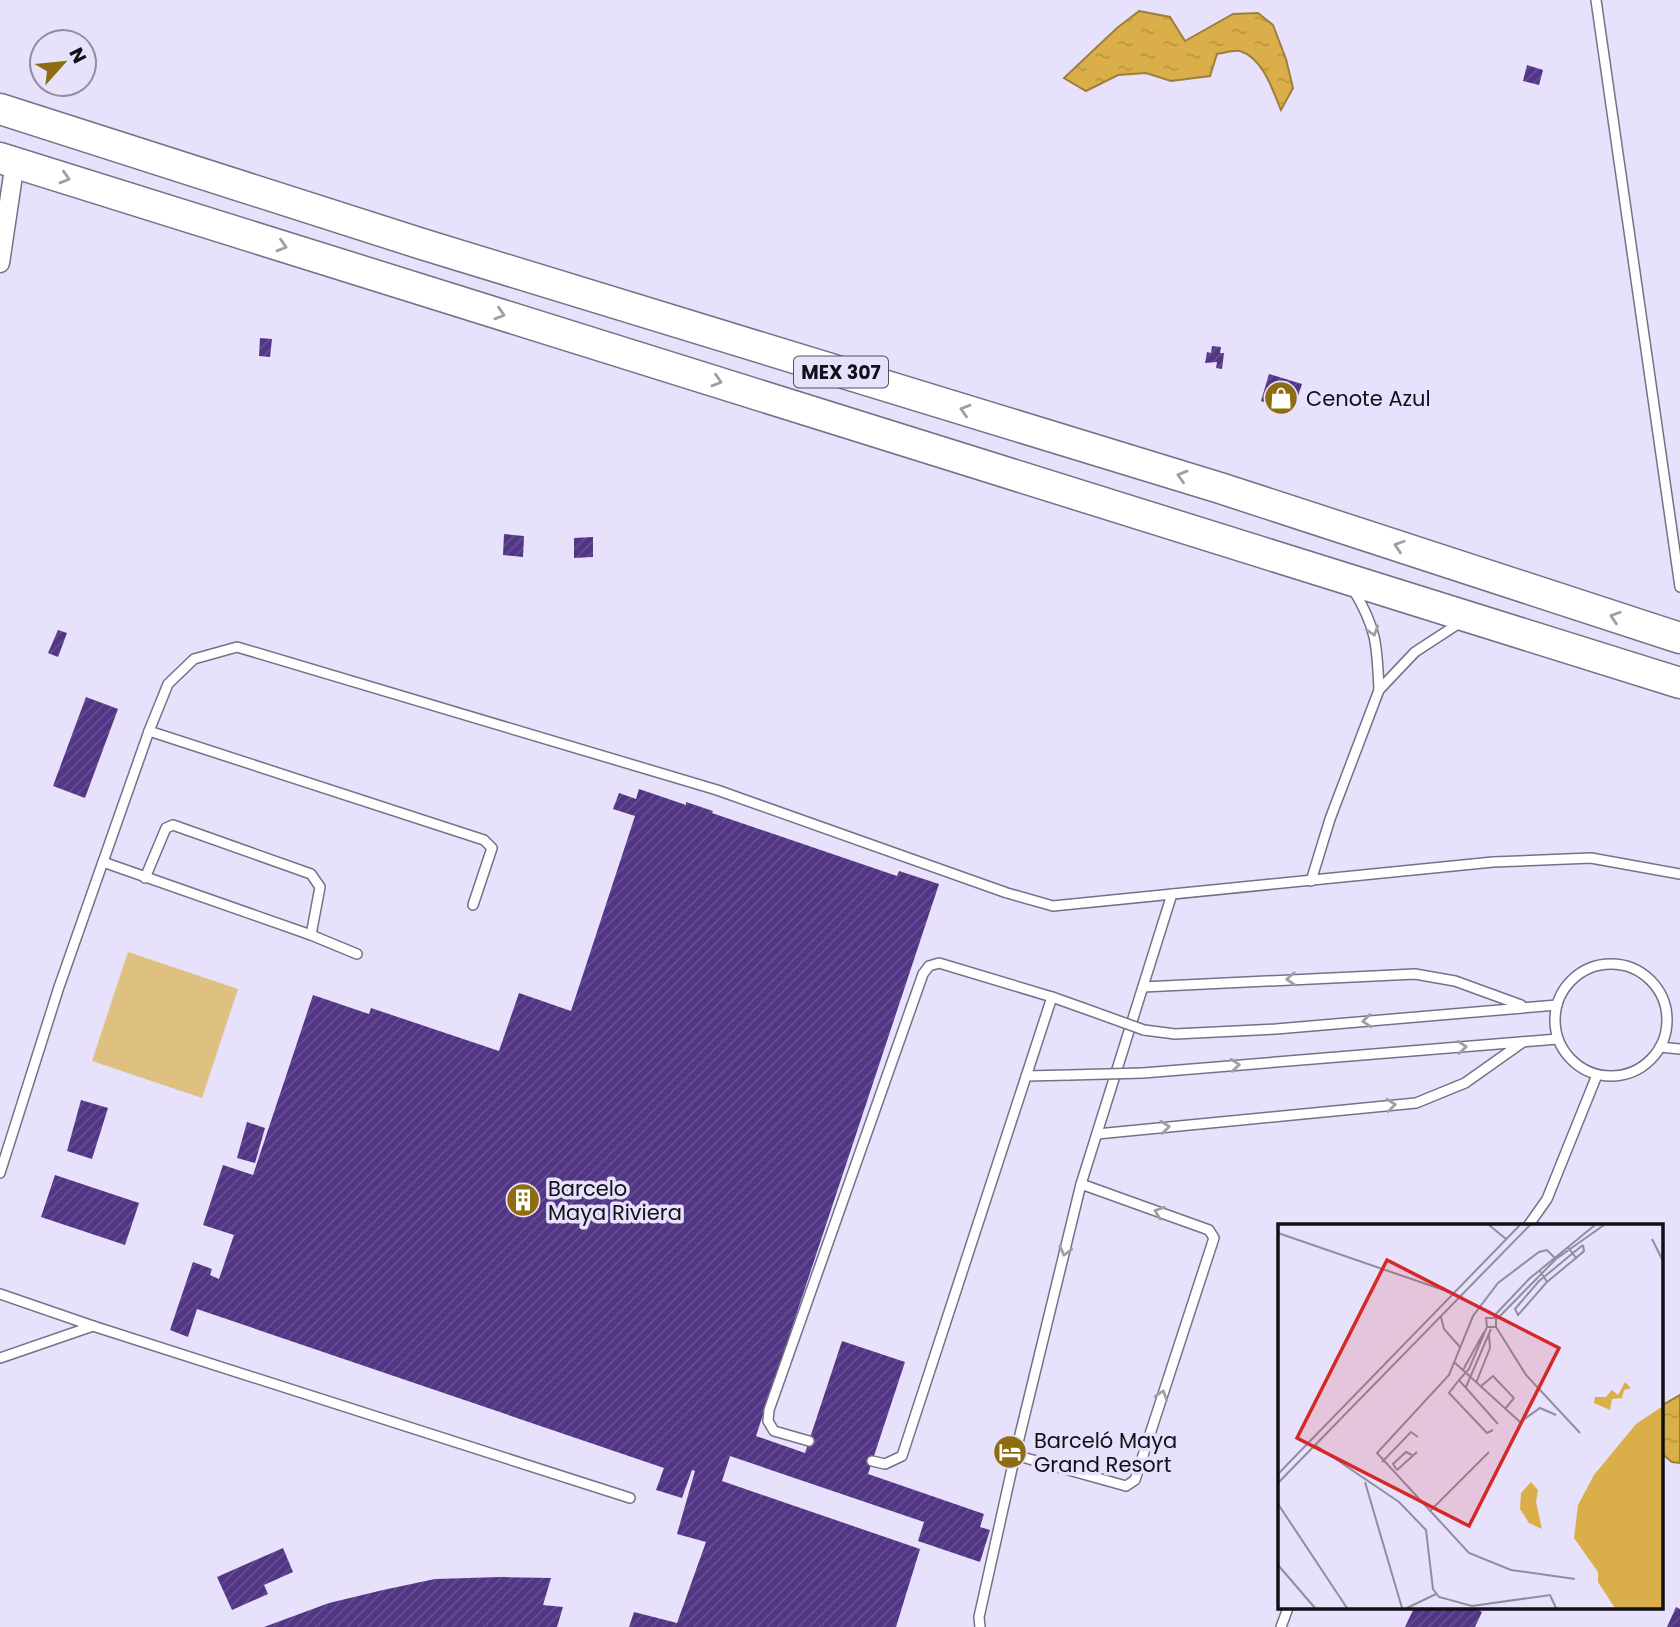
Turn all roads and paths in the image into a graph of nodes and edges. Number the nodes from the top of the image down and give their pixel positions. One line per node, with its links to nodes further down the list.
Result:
1 (1596, 0): 6 (lane)
2 (0, 109): 8 (highway, MEX 307, one-way to 2)
3 (7, 160): 4 (street); 5 (highway, MEX 307, one-way to 5)
4 (0, 263)
5 (1346, 577): 7 (highway, MEX 307); 10 (lane, one-way to 10)
6 (1680, 587)
7 (1470, 616): 9 (highway, MEX 307); 10 (lane)
8 (1680, 638)
9 (1680, 683)
10 (1379, 690): 15 (lane)
11 (149, 731): 12 (lane); 16 (lane); 17 (lane)
12 (103, 862): 14 (lane); 33 (lane)
13 (1680, 874): 15 (lane)
14 (145, 877): 18 (lane); 18 (lane)
15 (1311, 881): 16 (lane)
16 (1172, 894): 20 (lane)
17 (473, 905)
18 (311, 935): 19 (lane)
19 (357, 954)
20 (1143, 987): 23 (lane, one-way to 20); 32 (lane)
21 (1052, 997): 23 (lane, one-way to 21, bridge); 31 (lane); 39 (lane)
22 (1557, 1005): 23 (lane); 24 (lane); 26 (lane)
23 (1526, 1007)
24 (1668, 1015): 25 (lane); 28 (lane)
25 (1680, 1018)
26 (1558, 1039): 27 (lane); 30 (lane)
27 (1523, 1042): 31 (lane, one-way to 27, bridge); 32 (lane, one-way to 27)
28 (1660, 1047): 29 (lane); 30 (lane)
29 (1680, 1049)
30 (1597, 1075): 35 (lane)
31 (1026, 1076): 41 (lane)
32 (1097, 1134): 34 (lane)
33 (0, 1173)
34 (1081, 1184): 40 (lane, one-way to 40); 40 (lane, one-way to 34)
35 (1529, 1224)
36 (0, 1294): 37 (lane)
37 (93, 1326): 38 (lane); 42 (lane)
38 (0, 1358)
39 (809, 1441)
40 (1015, 1455): 44 (lane)
41 (872, 1461)
42 (630, 1498)
43 (1287, 1610): 45 (lane)
44 (980, 1627)
45 (1281, 1627)

